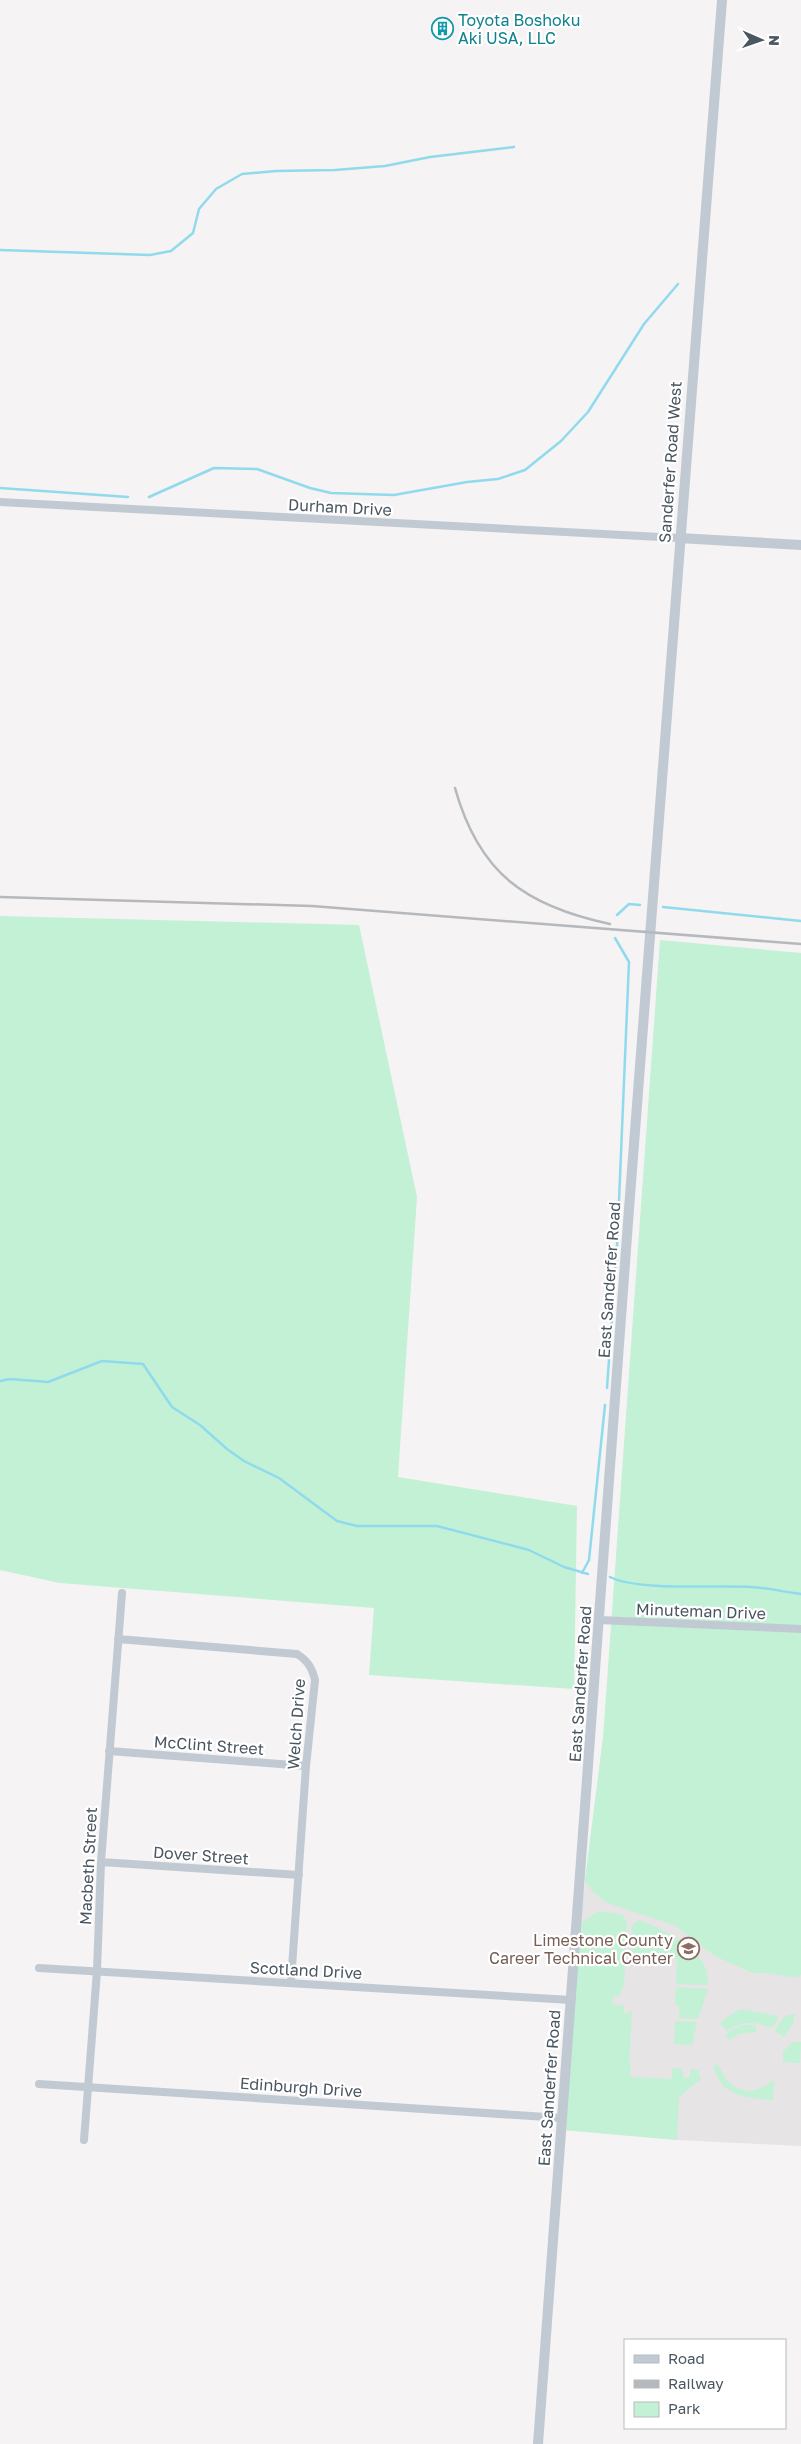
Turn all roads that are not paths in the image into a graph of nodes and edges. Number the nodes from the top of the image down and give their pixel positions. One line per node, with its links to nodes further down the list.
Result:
1 (722, 0): 3 (street, Sanderfer Road West)
2 (0, 502): 3 (street, Durham Drive)
3 (680, 538): 4 (street); 5 (street, Sanderfer Road West)
4 (801, 545)
5 (651, 927): 7 (street, East Sanderfer Road)
6 (122, 1593): 9 (street, Macbeth Street)
7 (599, 1620): 8 (street, Minuteman Drive); 17 (street, East Sanderfer Road)
8 (801, 1629)
9 (118, 1639): 10 (street, Macbeth Street); 11 (street, Welch Drive)
10 (109, 1751): 11 (street, McClint Street); 12 (street, Macbeth Street)
11 (306, 1766): 13 (street, Welch Drive)
12 (101, 1862): 13 (street, Dover Street); 15 (street, Macbeth Street)
13 (298, 1875): 16 (street, Welch Drive)
14 (39, 1968): 15 (street, Scotland Drive)
15 (97, 1971): 16 (street, Scotland Drive); 19 (street, Macbeth Street)
16 (291, 1982): 17 (street, Scotland Drive)
17 (570, 2000): 20 (street, East Sanderfer Road)
18 (39, 2084): 19 (street, Edinburgh Drive)
19 (89, 2088): 20 (street, Edinburgh Drive); 21 (street, Macbeth Street)
20 (562, 2118): 22 (street, East Sanderfer Road)
21 (84, 2140)
22 (538, 2444)

